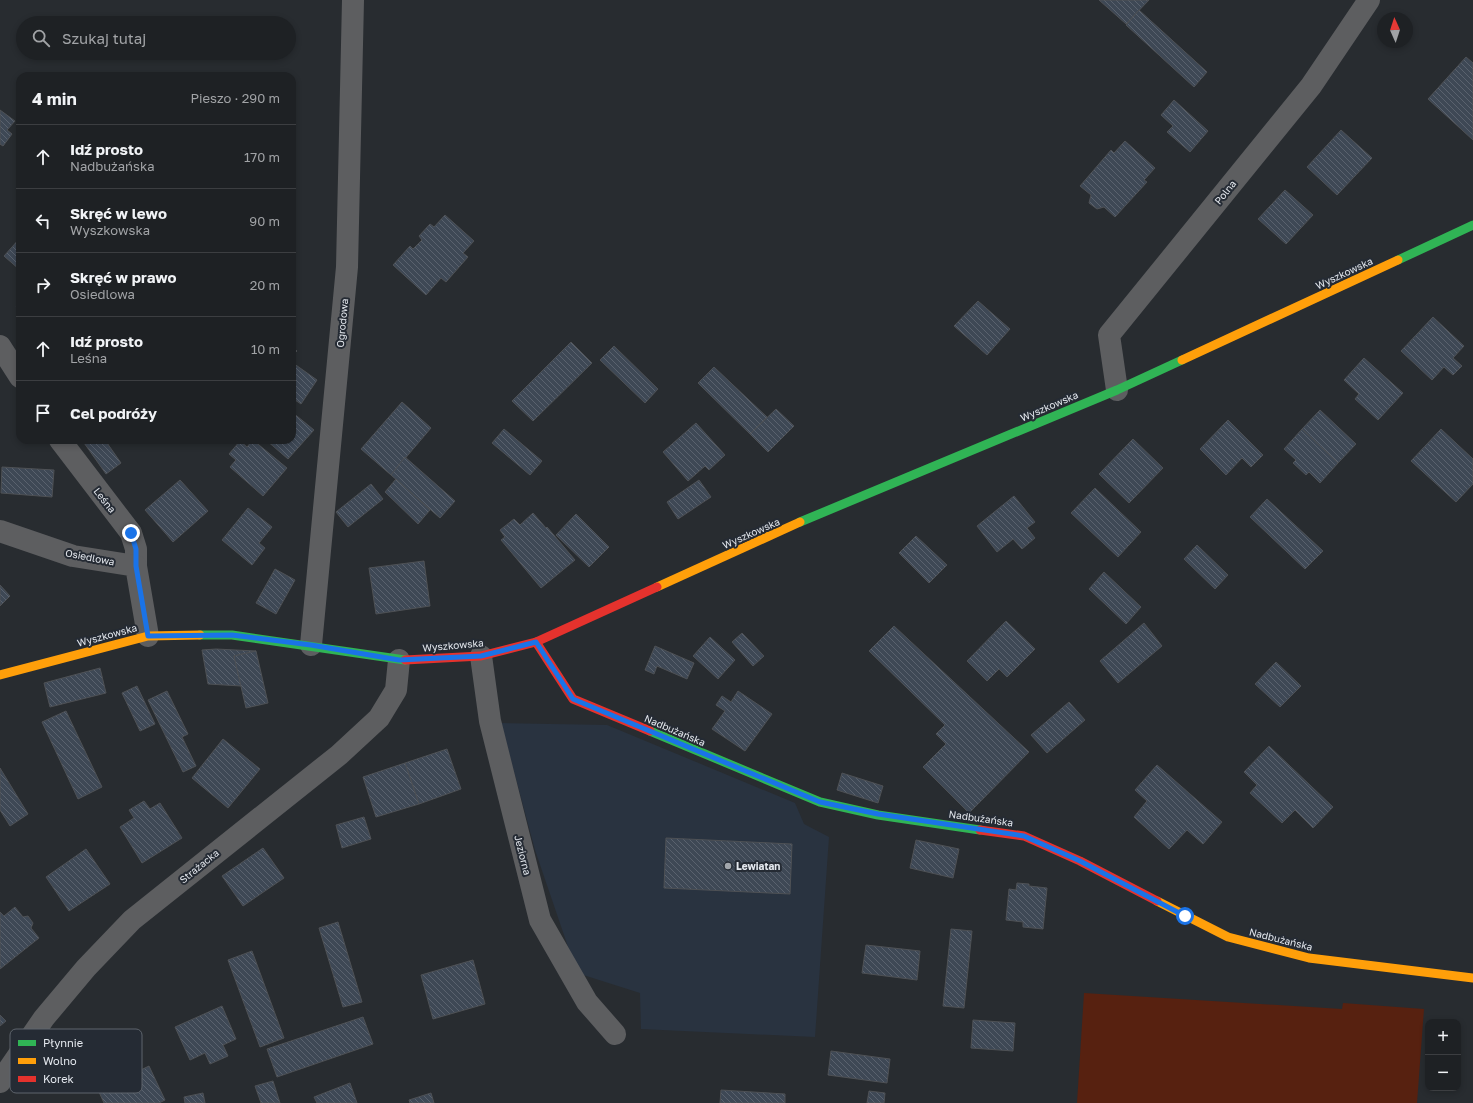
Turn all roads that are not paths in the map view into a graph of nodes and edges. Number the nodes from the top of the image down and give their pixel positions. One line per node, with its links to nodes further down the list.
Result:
1 (353, 0): 12 (street, Ogrodowa)
2 (1369, 0): 6 (street, Polna)
3 (1473, 226): 6 (street, Wyszkowska)
4 (0, 346): 5 (street)
5 (16, 371)
6 (1117, 390): 11 (street, Wyszkowska)
7 (63, 444): 9 (street, Leśna)
8 (0, 531): 9 (street, Osiedlowa)
9 (136, 566): 10 (street)
10 (148, 636): 12 (street, Wyszkowska); 15 (street, Wyszkowska)
11 (536, 642): 13 (street, Wyszkowska); 16 (street, Nadbużańska)
12 (311, 645): 14 (street, Wyszkowska)
13 (481, 656): 14 (street, Wyszkowska); 18 (street, Jeziorna)
14 (399, 660): 17 (street, Strażacka)
15 (0, 675)
16 (1473, 978)
17 (36, 1029)
18 (615, 1034)
19 (10, 1067): 20 (street, Strażacka)
20 (0, 1082)

